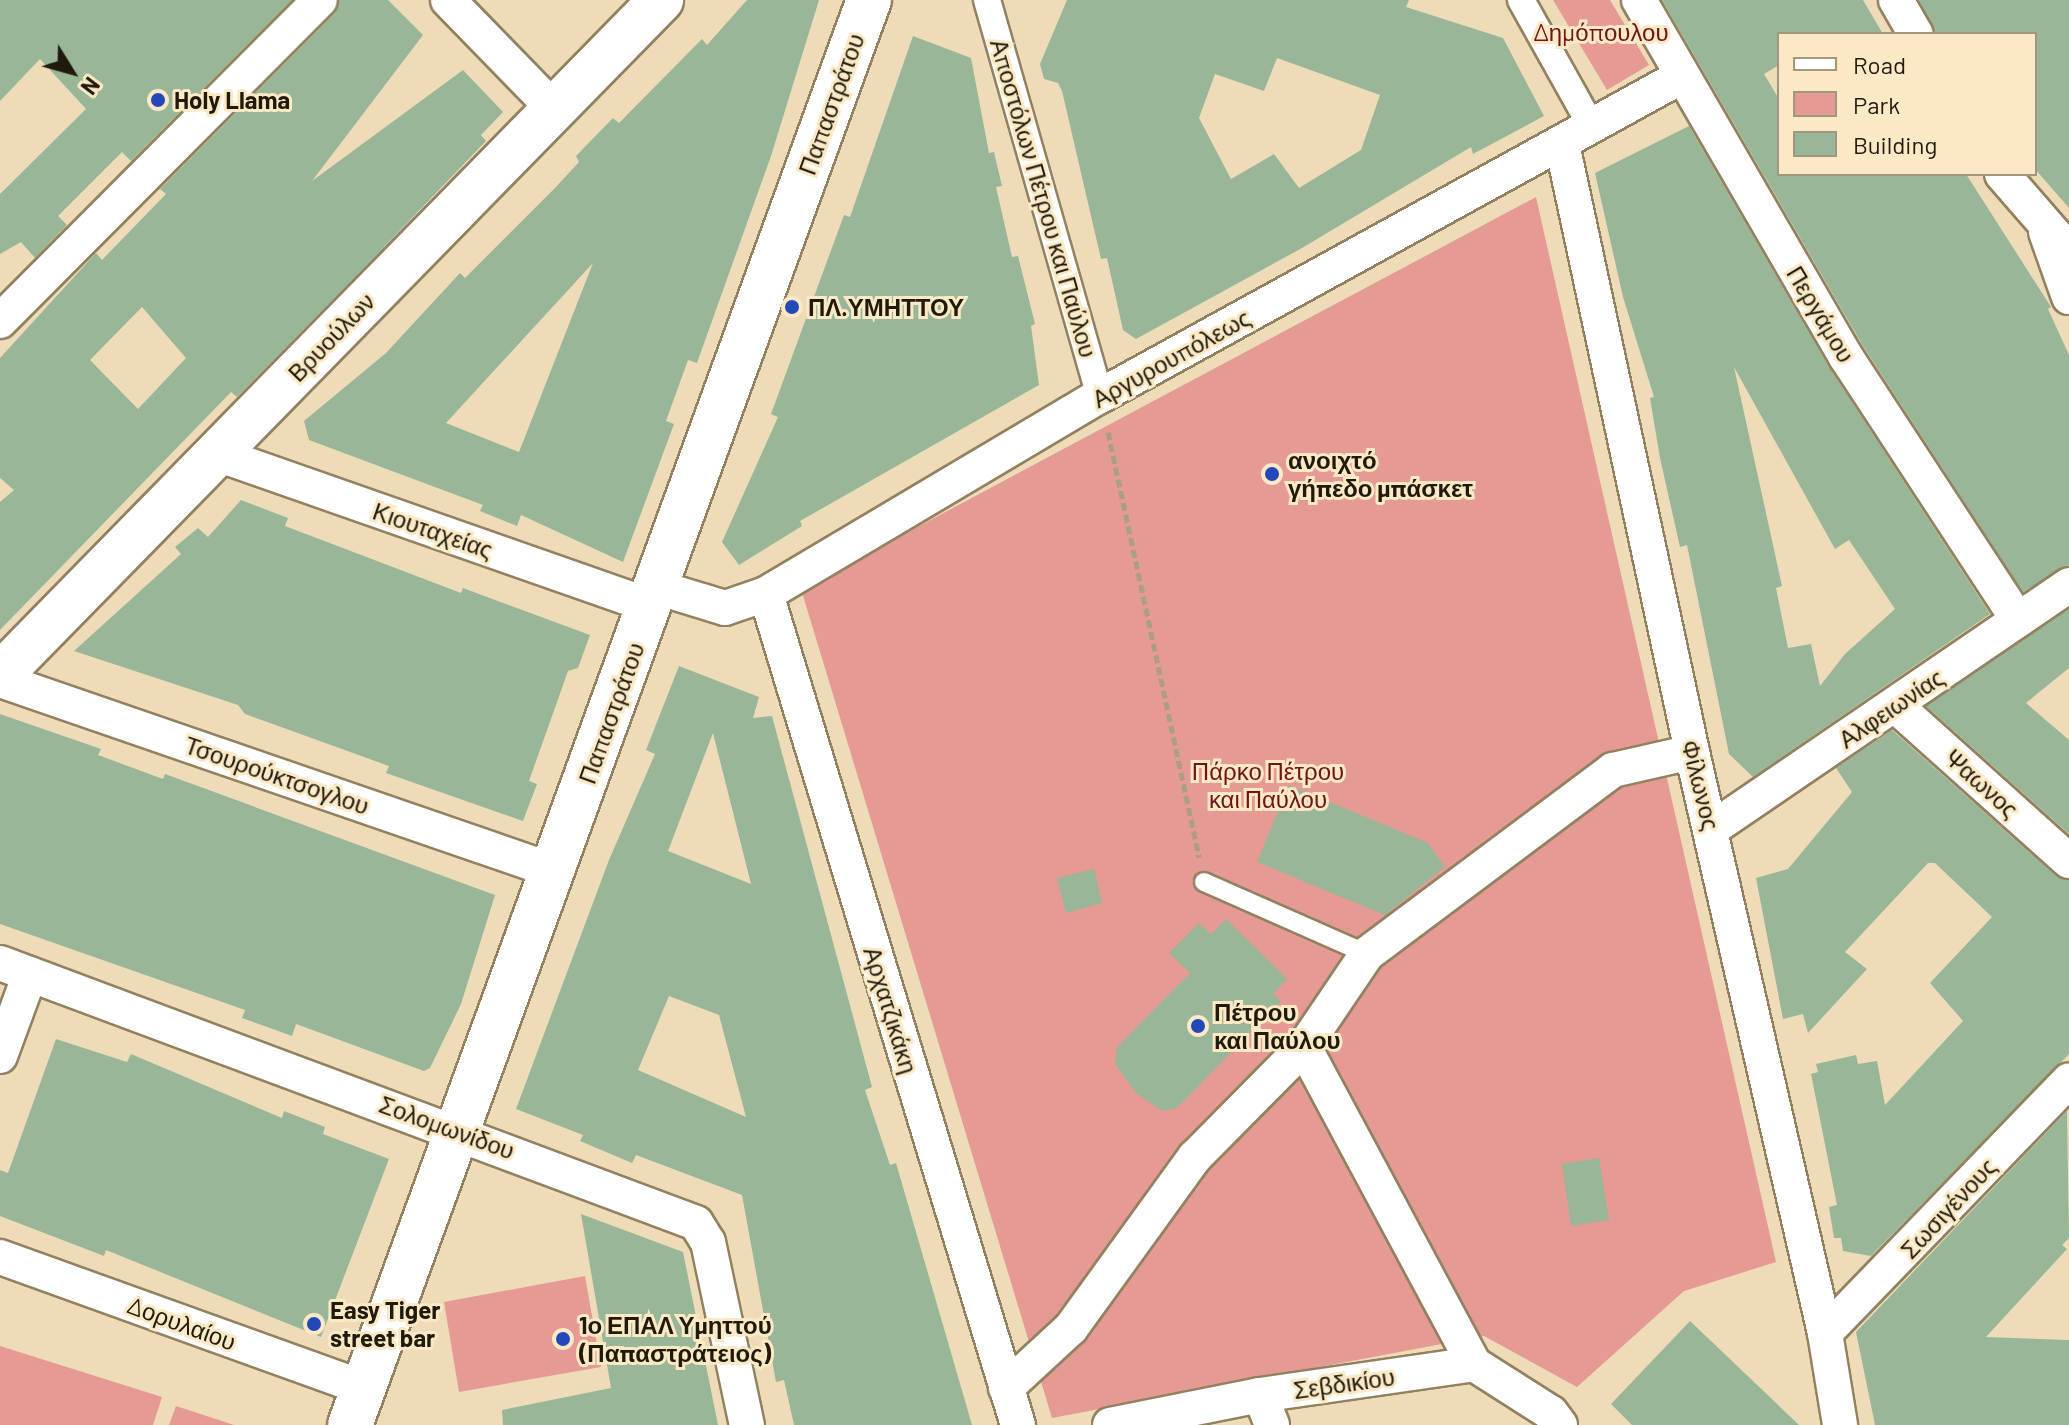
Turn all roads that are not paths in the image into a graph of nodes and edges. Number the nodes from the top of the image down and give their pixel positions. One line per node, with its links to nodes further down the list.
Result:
1 (320, 0): 18 (street)
2 (448, 0): 11 (street)
3 (661, 0): 11 (street, Βρυούλων)
4 (869, 0): 23 (street, Παπαστράτου)
5 (987, 0): 19 (street, Αποστόλων Πέτρου και Παύλου)
6 (1521, 0): 12 (street)
7 (1639, 0): 10 (street, Περγάμου)
8 (1896, 0): 9 (street)
9 (1915, 32)
10 (1682, 76): 12 (street, Αργυρουπόλεως); 24 (street, Περγάμου)
11 (554, 109): 20 (street, Βρυούλων)
12 (1592, 127): 13 (street, Αργυρουπόλεως)
13 (1562, 144): 19 (street, Αργυρουπόλεως); 27 (street, Φίλωνος)
14 (2004, 176): 15 (street)
15 (2045, 228): 16 (street); 17 (street)
16 (2069, 251)
17 (2069, 297)
18 (0, 321)
19 (1100, 396): 22 (street, Αργυρουπόλεως)
20 (217, 454): 23 (street, Κιουταχείας); 25 (street, Βρυούλων)
21 (2069, 585): 24 (street, Αλφειωνίας)
22 (766, 594): 23 (street, Αργυρουπόλεως); 41 (street, Αρχατζικάκη)
23 (653, 596): 30 (street, Παπαστράτου)
24 (2018, 620): 26 (street, Αλφειωνίας)
25 (0, 677): 30 (street, Τσουρούκτσογλου)
26 (1896, 706): 28 (street, Αλφειωνίας); 29 (street, Ψαωνος)
27 (1692, 752): 28 (street, Φίλωνος); 32 (street)
28 (1713, 828): 39 (street, Φίλωνος)
29 (2069, 861)
30 (554, 871): 37 (street, Παπαστράτου)
31 (1204, 882): 32 (lane)
32 (1367, 954): 34 (street)
33 (15, 968): 35 (street); 37 (street, Σολομωνίδου)
34 (1304, 1047): 40 (street); 41 (street)
35 (0, 1056)
36 (2069, 1080): 39 (street, Σωσιγένους)
37 (459, 1131): 42 (street, Παπαστράτου); 44 (street, Σολομωνίδου)
38 (0, 1257): 42 (street, Δορυλαίου)
39 (1825, 1333): 48 (street, Φίλωνος)
40 (1474, 1364): 43 (street, Σεβδικίου); 47 (street)
41 (1006, 1388): 45 (street, Αρχατζικάκη)
42 (357, 1407)
43 (1266, 1410): 46 (street, Σεβδικίου)
44 (747, 1425)
45 (1018, 1425)
46 (1110, 1425)
47 (1560, 1425)
48 (1840, 1425)

